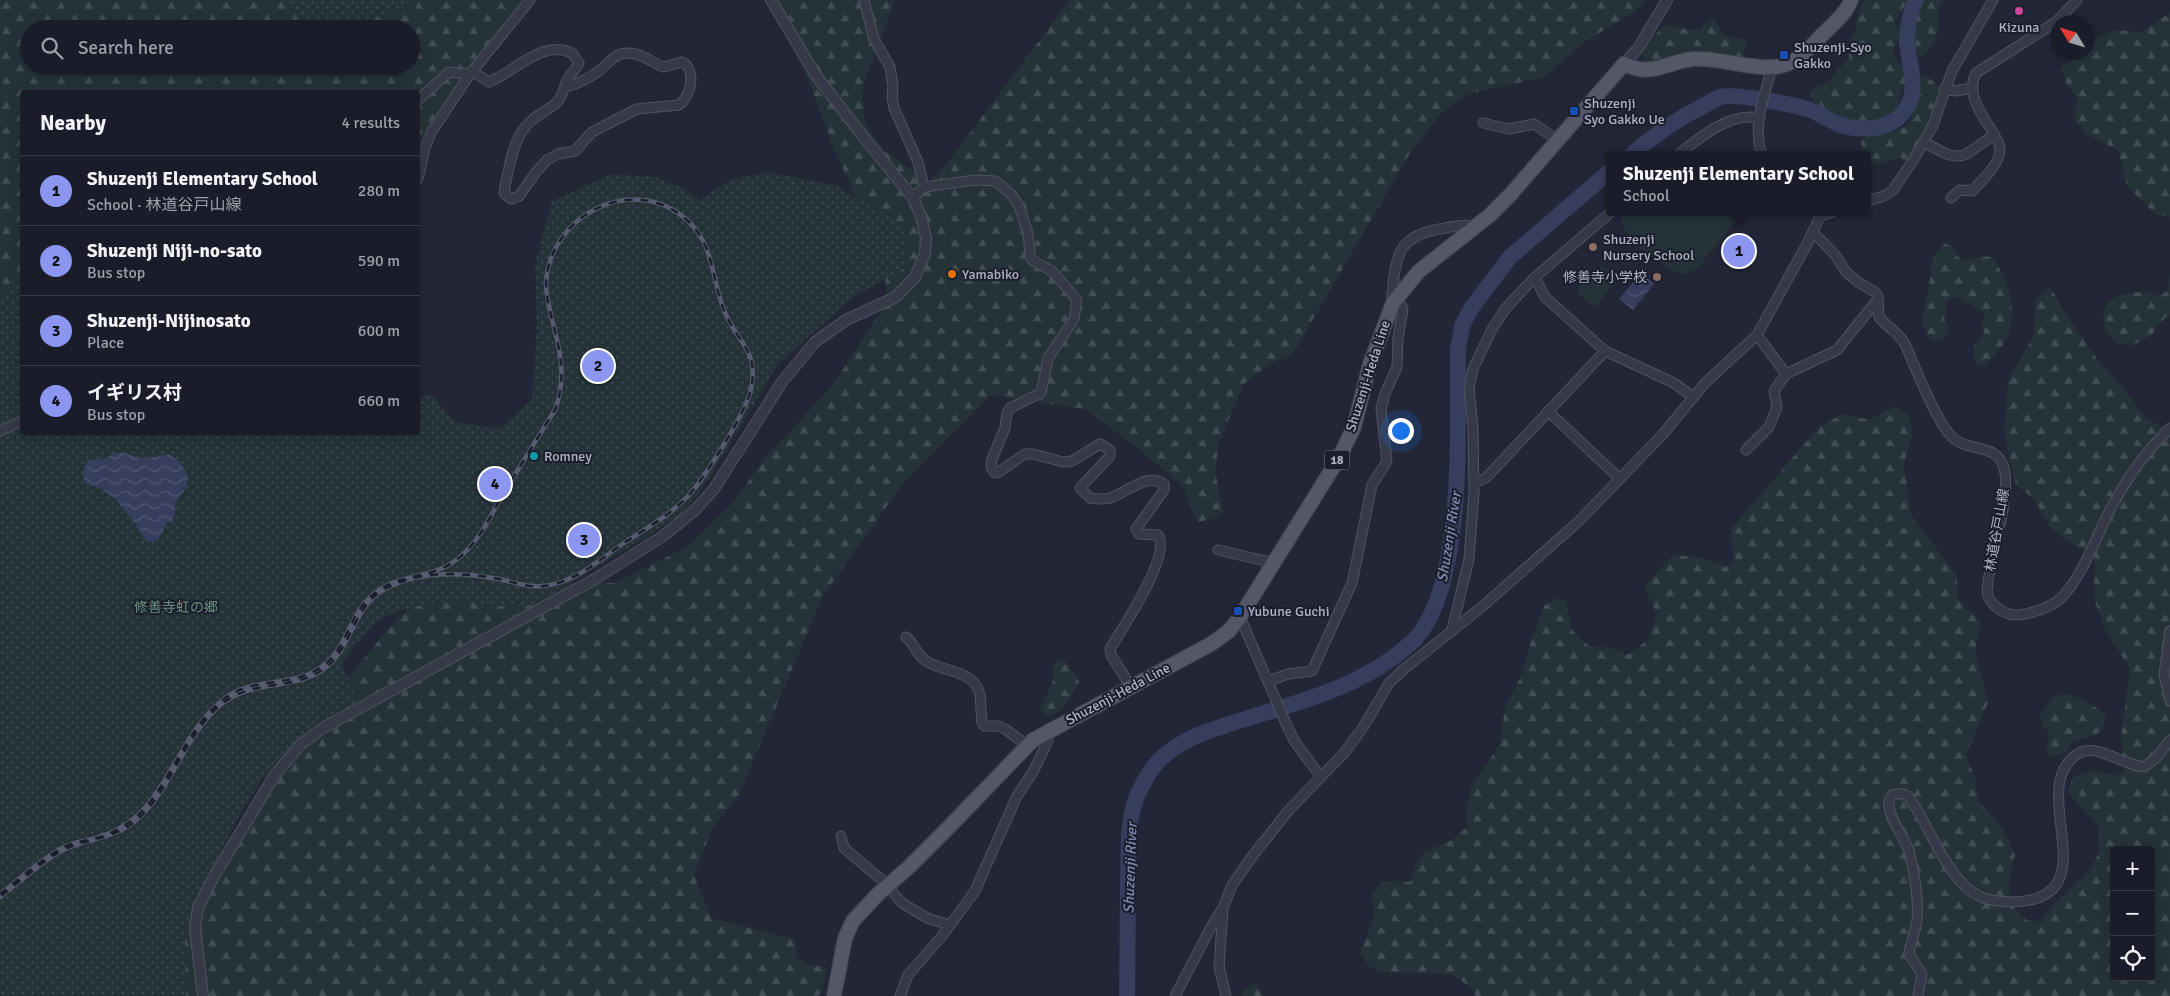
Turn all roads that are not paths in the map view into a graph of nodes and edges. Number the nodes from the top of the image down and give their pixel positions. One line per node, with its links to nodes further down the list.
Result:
1 (530, 0): 9 (street)
2 (771, 0): 24 (street)
3 (864, 0): 23 (street)
4 (1667, 0): 8 (street)
5 (1851, 0): 10 (main road)
6 (1993, 0): 13 (street)
7 (2077, 0): 12 (street)
8 (1624, 64): 10 (main road); 18 (main road, Shuzenji-Heda Line / 18)
9 (471, 72): 11 (street); 14 (street); 22 (street)
10 (1771, 72): 15 (street)
11 (565, 88): 11 (street)
12 (1972, 88): 13 (street); 17 (street)
13 (1944, 89): 19 (street)
14 (420, 98)
15 (1760, 116): 20 (street); 21 (street)
16 (1483, 123): 18 (street)
17 (1994, 136): 19 (street); 25 (street)
18 (1557, 140): 29 (main road, Shuzenji-Heda Line / 18)
19 (1924, 142): 26 (street)
20 (1683, 151)
21 (1761, 151)
22 (420, 170)
23 (924, 187): 24 (street); 52 (street)
24 (913, 198): 62 (street)
25 (1951, 198)
26 (1871, 200)
27 (1607, 216): 31 (street)
28 (1817, 216): 30 (street)
29 (1476, 226): 33 (main road, Shuzenji-Heda Line / 18); 33 (street)
30 (1813, 232): 32 (street); 34 (street)
31 (1535, 278): 35 (street); 44 (street)
32 (1878, 298): 36 (street); 40 (street, 林道谷戸山線)
33 (1394, 302): 46 (main road, Shuzenji-Heda Line / 18); 51 (street)
34 (1757, 335): 36 (street); 37 (street)
35 (1605, 351): 37 (street); 38 (street)
36 (1786, 374): 42 (street)
37 (1693, 397): 43 (street)
38 (1548, 411): 43 (street); 44 (street)
39 (20, 422): 41 (street)
40 (2170, 428)
41 (0, 431)
42 (1746, 450)
43 (1620, 479): 48 (street)
44 (1474, 482): 48 (street)
45 (1218, 550): 46 (street)
46 (1274, 563): 47 (main road, Shuzenji-Heda Line / 18)
47 (1240, 617): 51 (street); 52 (main road, Shuzenji-Heda Line / 18)
48 (1452, 631): 57 (street)
49 (2170, 631): 53 (street)
50 (906, 637): 56 (street)
51 (1268, 681): 57 (street)
52 (1131, 688): 54 (main road, Shuzenji-Heda Line / 18)
53 (2170, 701)
54 (1045, 733): 56 (main road, Shuzenji-Heda Line / 18); 61 (street)
55 (2170, 740): 67 (street)
56 (1028, 746): 59 (main road, Shuzenji-Heda Line / 18)
57 (1321, 777): 60 (street)
58 (842, 836): 59 (street)
59 (887, 886): 61 (street); 63 (main road, Shuzenji-Heda Line / 18)
60 (1223, 908): 65 (street); 66 (street)
61 (950, 925): 64 (street)
62 (203, 996)
63 (834, 996)
64 (900, 996)
65 (1176, 996)
66 (1226, 996)
67 (1918, 996)

